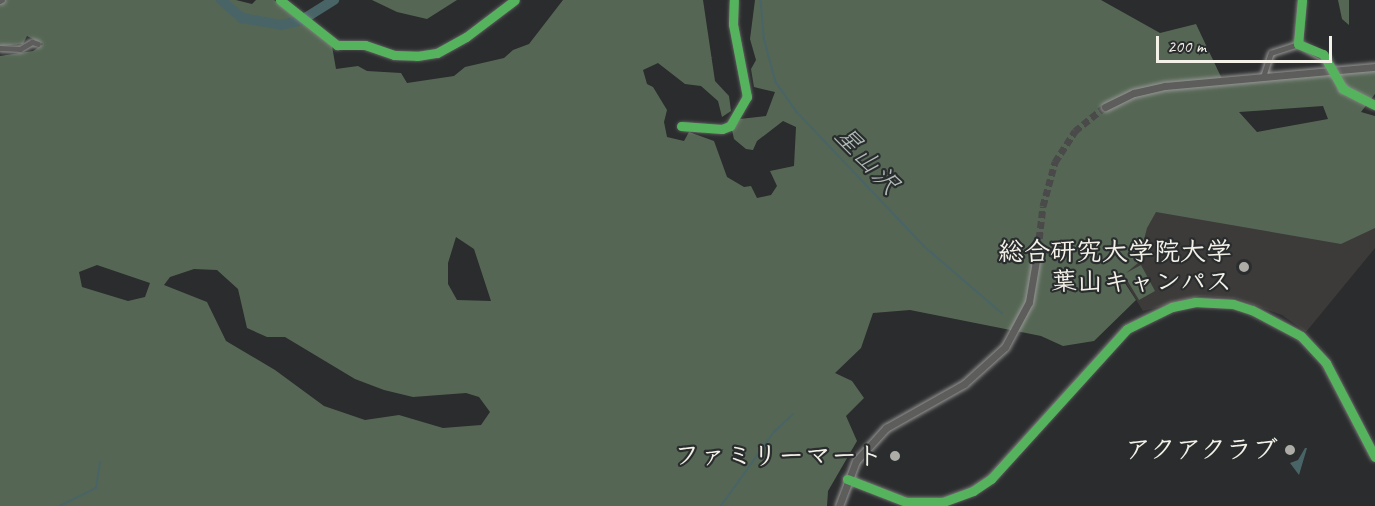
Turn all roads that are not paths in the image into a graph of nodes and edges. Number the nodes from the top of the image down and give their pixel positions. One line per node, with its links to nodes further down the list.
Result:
1 (280, 0): 2 (street)
2 (515, 0)
3 (734, 0): 12 (street)
4 (1302, 0): 6 (street)
5 (38, 44): 7 (street)
6 (1298, 44): 9 (street); 10 (street, bridge)
7 (0, 48)
8 (1375, 67): 9 (main road)
9 (1263, 77): 11 (main road)
10 (1375, 105)
11 (1105, 107)
12 (681, 126)
13 (1038, 249): 15 (main road)
14 (1375, 457): 16 (street)
15 (847, 479): 16 (street); 17 (main road)
16 (936, 505)
17 (839, 506)

